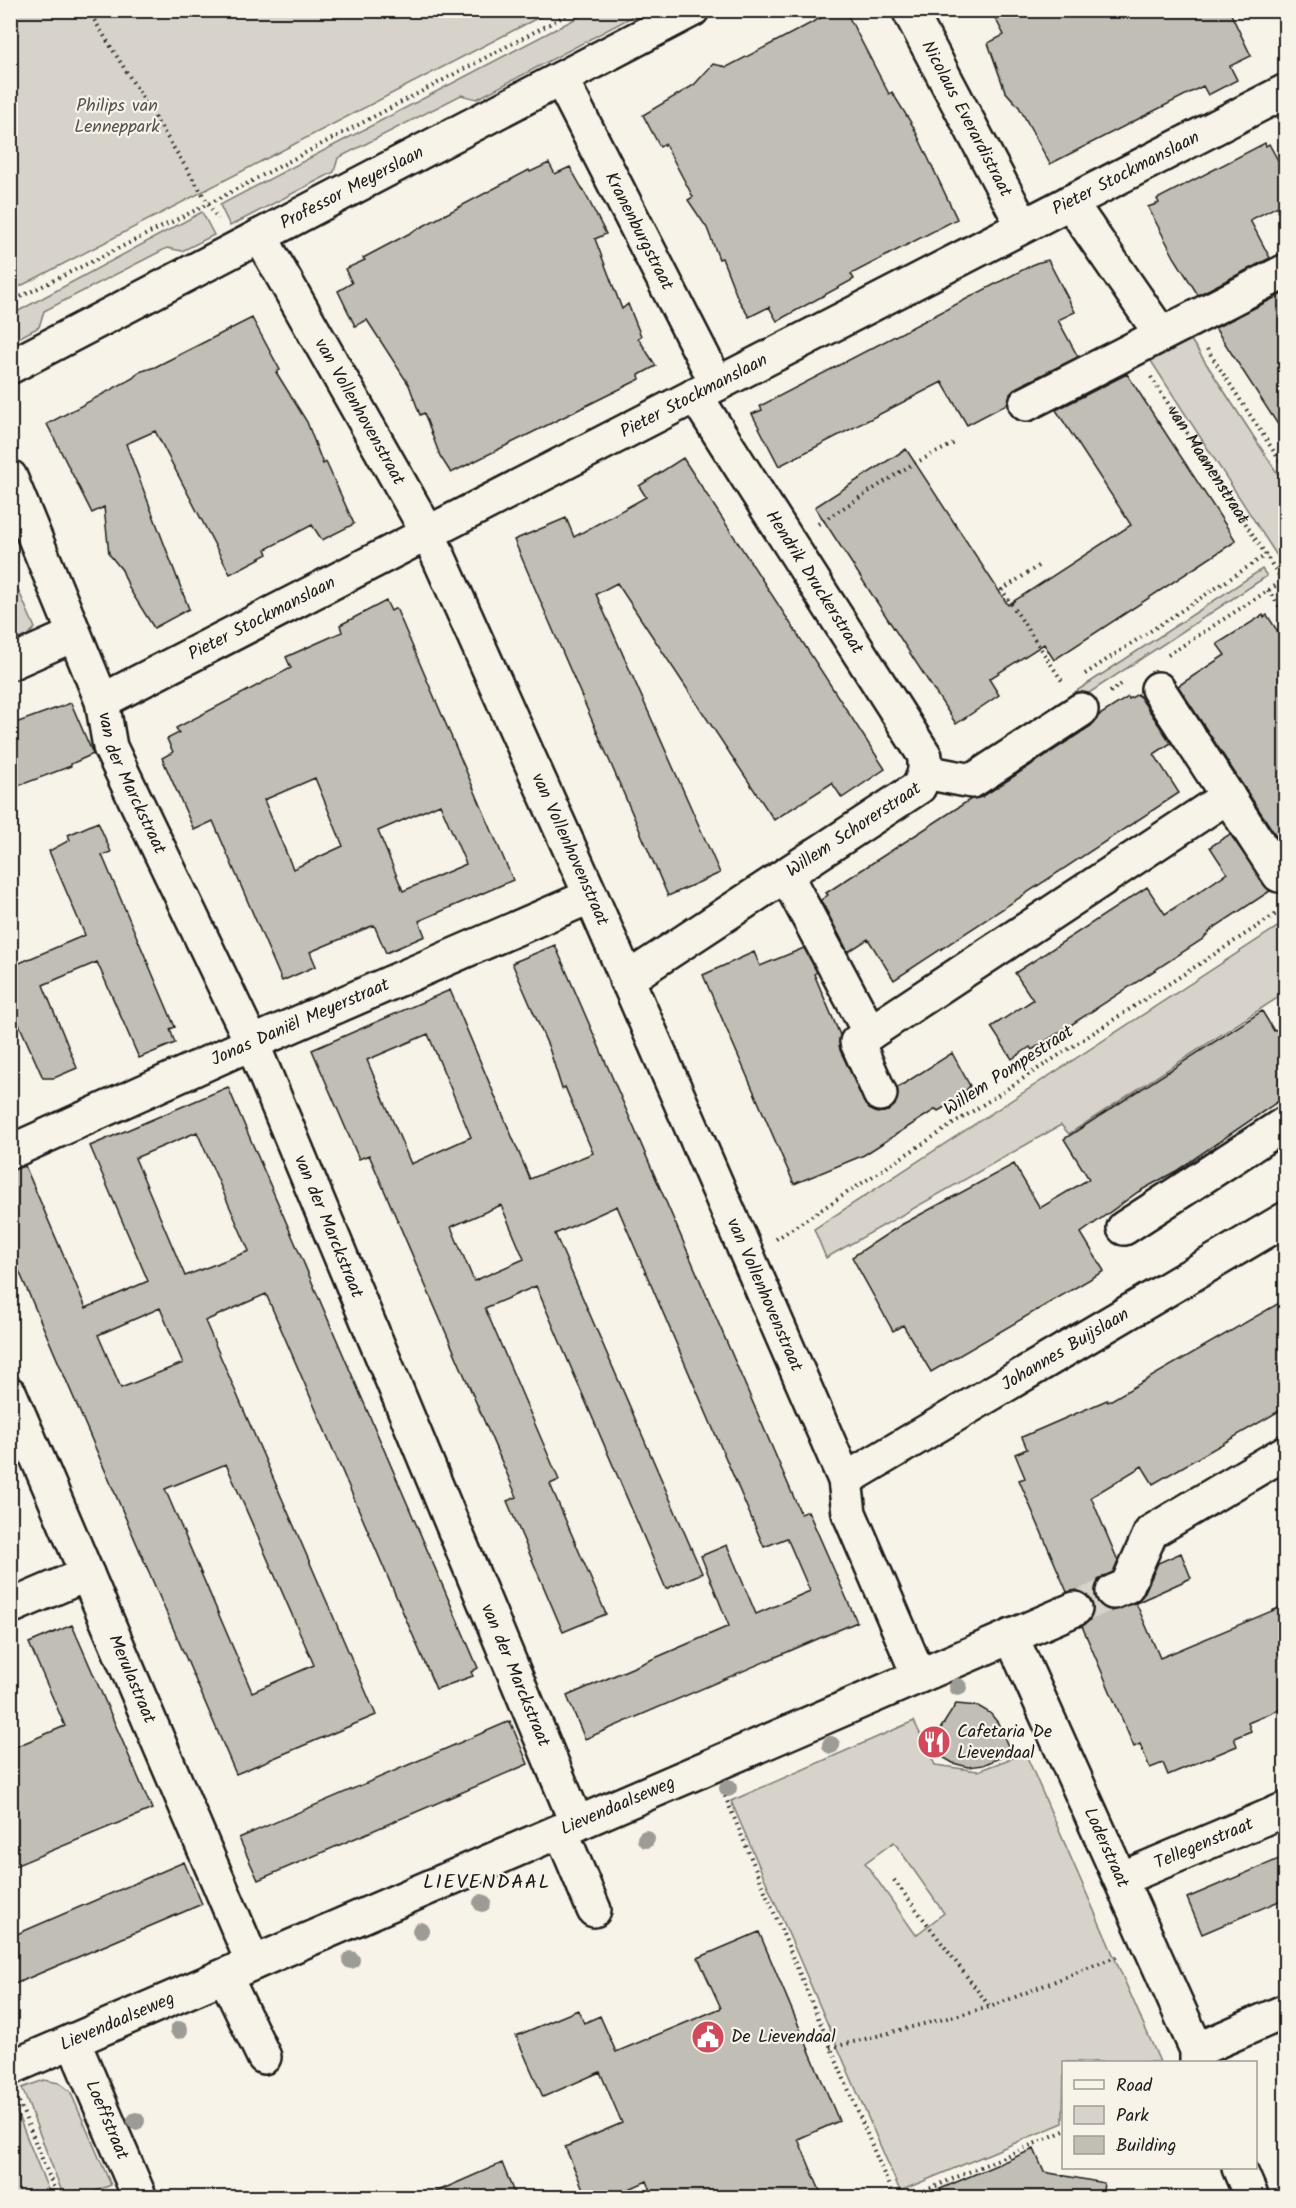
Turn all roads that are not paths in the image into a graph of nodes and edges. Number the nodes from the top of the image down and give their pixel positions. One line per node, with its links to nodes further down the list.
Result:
1 (692, 10): 3 (street, Professor Meyerslaan)
2 (909, 10): 6 (street, Nicolaus Everardistraat)
3 (561, 79): 7 (street, Professor Meyerslaan); 11 (street, Kranenburgstraat)
4 (1286, 91): 5 (street, Pieter Stockmanslaan)
5 (1070, 202): 6 (street, Pieter Stockmanslaan); 9 (street)
6 (1023, 226): 11 (street, Pieter Stockmanslaan)
7 (260, 236): 10 (street, Professor Meyerslaan); 14 (street, van Vollenhovenstraat)
8 (1286, 271): 9 (street)
9 (1175, 327): 12 (street)
10 (10, 367)
11 (706, 389): 14 (street, Pieter Stockmanslaan); 20 (street, Hendrik Druckerstraat)
12 (1026, 404)
13 (10, 477): 15 (street)
14 (428, 533): 19 (street, Pieter Stockmanslaan); 24 (street, van Vollenhovenstraat)
15 (74, 635): 16 (street); 19 (street, van der Marckstraat)
16 (10, 663)
17 (1149, 676): 21 (street)
18 (1073, 699): 20 (street, Willem Schorerstraat)
19 (102, 701): 27 (street, van der Marckstraat)
20 (925, 772): 22 (street, Willem Schorerstraat)
21 (1228, 796): 23 (street); 26 (street)
22 (786, 875): 25 (street, Willem Schorerstraat); 26 (street)
23 (1279, 875)
24 (591, 896): 25 (street, van Vollenhovenstraat); 27 (street, Jonas Daniël Meyerstraat)
25 (626, 980): 35 (street, van Vollenhovenstraat)
26 (870, 1033): 28 (street)
27 (252, 1043): 30 (street, Jonas Daniël Meyerstraat); 43 (street, van der Marckstraat)
28 (880, 1094)
29 (1286, 1123): 32 (street)
30 (10, 1152)
31 (1286, 1219): 35 (street, Johannes Buijslaan)
32 (1124, 1228)
33 (10, 1394): 36 (street, Merulastraat)
34 (1286, 1452): 37 (street)
35 (845, 1480): 41 (street)
36 (87, 1574): 38 (street); 46 (street, Merulastraat)
37 (1113, 1592)
38 (10, 1607)
39 (1075, 1609): 40 (street)
40 (1011, 1636): 41 (street, Lievendaalseweg); 44 (street, Loderstraat)
41 (919, 1676): 43 (street, Lievendaalseweg)
42 (1286, 1809): 44 (street, Tellegenstraat)
43 (569, 1827): 45 (street, van der Marckstraat); 46 (street, Lievendaalseweg)
44 (1121, 1879): 49 (street, Loderstraat)
45 (594, 1910)
46 (239, 1970): 48 (street, Lievendaalseweg); 50 (street)
47 (1286, 2012): 49 (street)
48 (73, 2041): 51 (street, Lievendaalseweg); 53 (street, Loeffstraat)
49 (1197, 2056)
50 (264, 2057)
51 (13, 2080)
52 (1239, 2169): 54 (street)
53 (140, 2198)
54 (1252, 2198)

